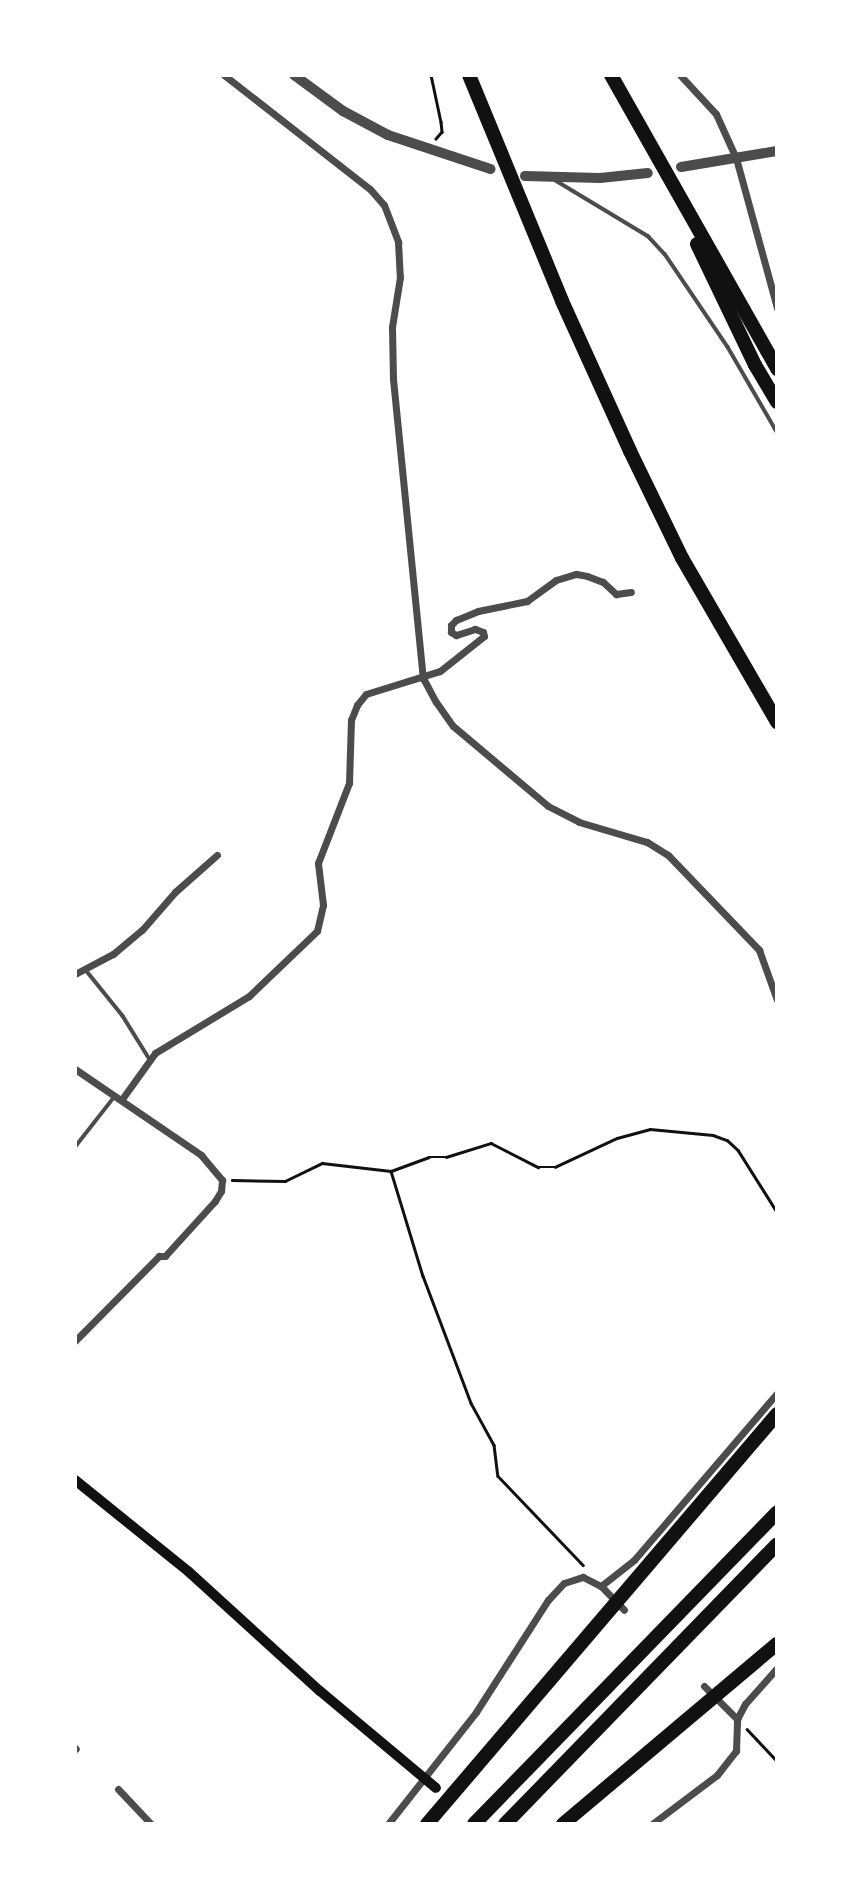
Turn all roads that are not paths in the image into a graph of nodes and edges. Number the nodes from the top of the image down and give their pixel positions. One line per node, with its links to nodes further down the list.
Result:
1 (224, 75): 20 (street)
2 (294, 75): 9 (street)
3 (469, 75): 19 (highway)
4 (611, 75): 13 (highway)
5 (680, 75): 7 (street)
6 (777, 151): 7 (street)
7 (736, 158): 8 (street); 14 (street)
8 (681, 167)
9 (491, 169)
10 (648, 173): 11 (street)
11 (547, 175): 12 (street); 17 (lane)
12 (525, 176)
13 (674, 188): 15 (highway); 16 (highway)
14 (777, 309)
15 (777, 369)
16 (777, 402)
17 (777, 432)
18 (631, 592): 20 (street)
19 (745, 667): 21 (highway); 22 (highway)
20 (423, 678): 26 (street); 27 (street)
21 (777, 722)
22 (777, 730)
23 (217, 855): 24 (street)
24 (85, 969): 25 (street); 27 (lane)
25 (75, 974)
26 (777, 1000)
27 (149, 1058): 29 (street)
28 (75, 1069): 29 (street)
29 (119, 1097): 30 (lane); 31 (street)
30 (75, 1147)
31 (75, 1341)
32 (777, 1392): 37 (street)
33 (777, 1414): 48 (highway)
34 (75, 1480): 43 (main road)
35 (777, 1512): 49 (highway)
36 (777, 1544): 50 (highway)
37 (601, 1586): 38 (street); 43 (street)
38 (624, 1609)
39 (777, 1644): 51 (highway)
40 (777, 1668): 42 (street)
41 (704, 1686): 42 (street)
42 (737, 1719): 52 (street)
43 (424, 1779): 44 (main road); 47 (street)
44 (436, 1788)
45 (118, 1789): 46 (street)
46 (151, 1824)
47 (388, 1824)
48 (427, 1824)
49 (474, 1824)
50 (505, 1824)
51 (563, 1824)
52 (652, 1824)

